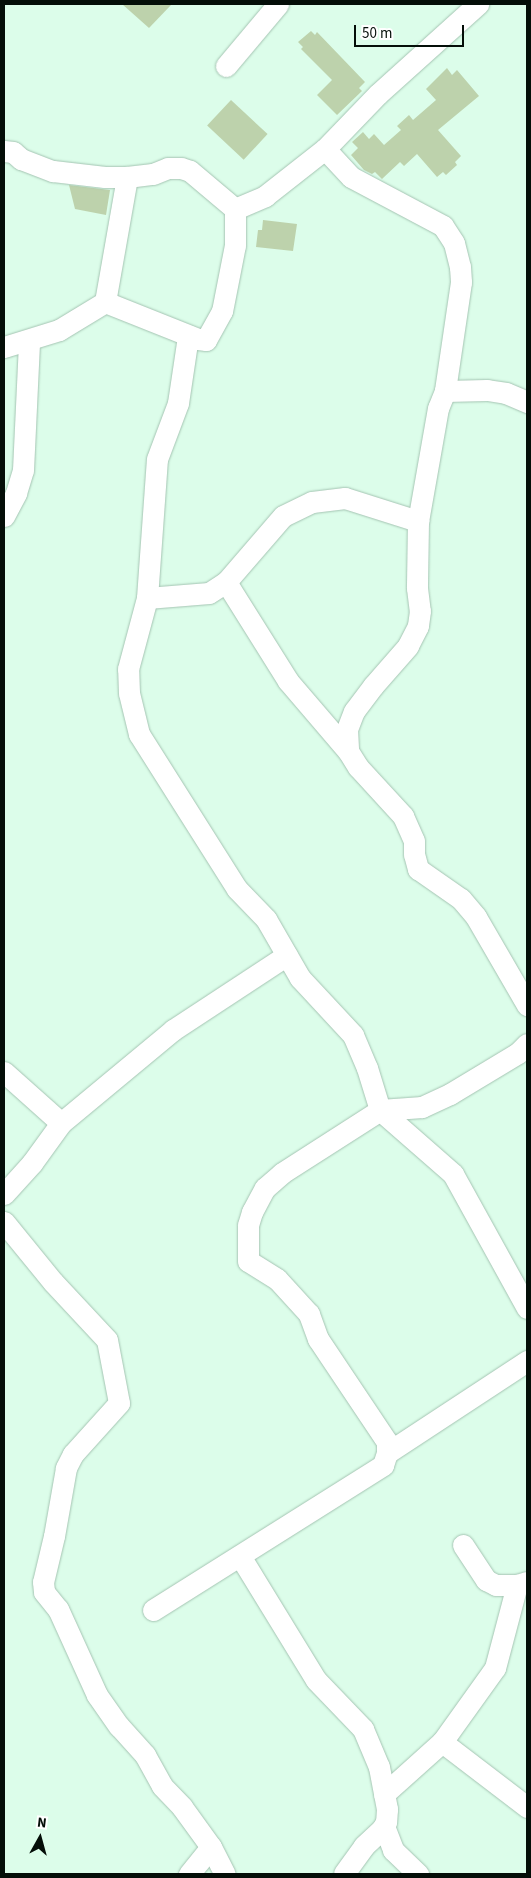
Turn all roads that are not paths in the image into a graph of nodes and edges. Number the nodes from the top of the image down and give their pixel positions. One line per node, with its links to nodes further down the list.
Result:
1 (278, 4): 3 (street)
2 (478, 4): 4 (street)
3 (226, 66)
4 (325, 149): 7 (street); 12 (street)
5 (4, 151): 6 (street)
6 (127, 177): 7 (street); 8 (street)
7 (235, 208): 9 (street)
8 (105, 302): 9 (street); 10 (street)
9 (188, 336): 17 (street)
10 (28, 341): 11 (street); 14 (street)
11 (4, 348)
12 (445, 391): 13 (street); 15 (street)
13 (527, 402)
14 (4, 516)
15 (418, 521): 16 (street); 18 (street)
16 (226, 582): 17 (street); 18 (street)
17 (147, 598): 19 (street)
18 (348, 751): 20 (street)
19 (287, 955): 23 (street); 24 (street)
20 (527, 1005)
21 (527, 1044): 23 (street)
22 (4, 1072): 24 (street)
23 (380, 1110): 27 (street); 29 (street)
24 (61, 1123): 25 (street)
25 (4, 1194)
26 (4, 1222): 38 (street)
27 (527, 1308)
28 (527, 1361): 29 (street)
29 (387, 1453): 31 (street)
30 (463, 1545): 32 (street)
31 (240, 1556): 33 (street); 35 (street)
32 (522, 1584): 34 (street)
33 (152, 1610)
34 (442, 1742): 35 (street); 36 (street)
35 (384, 1794): 37 (street)
36 (527, 1807)
37 (384, 1826): 41 (street); 42 (street)
38 (211, 1846): 39 (street); 40 (street)
39 (189, 1874)
40 (225, 1874)
41 (344, 1874)
42 (418, 1874)

